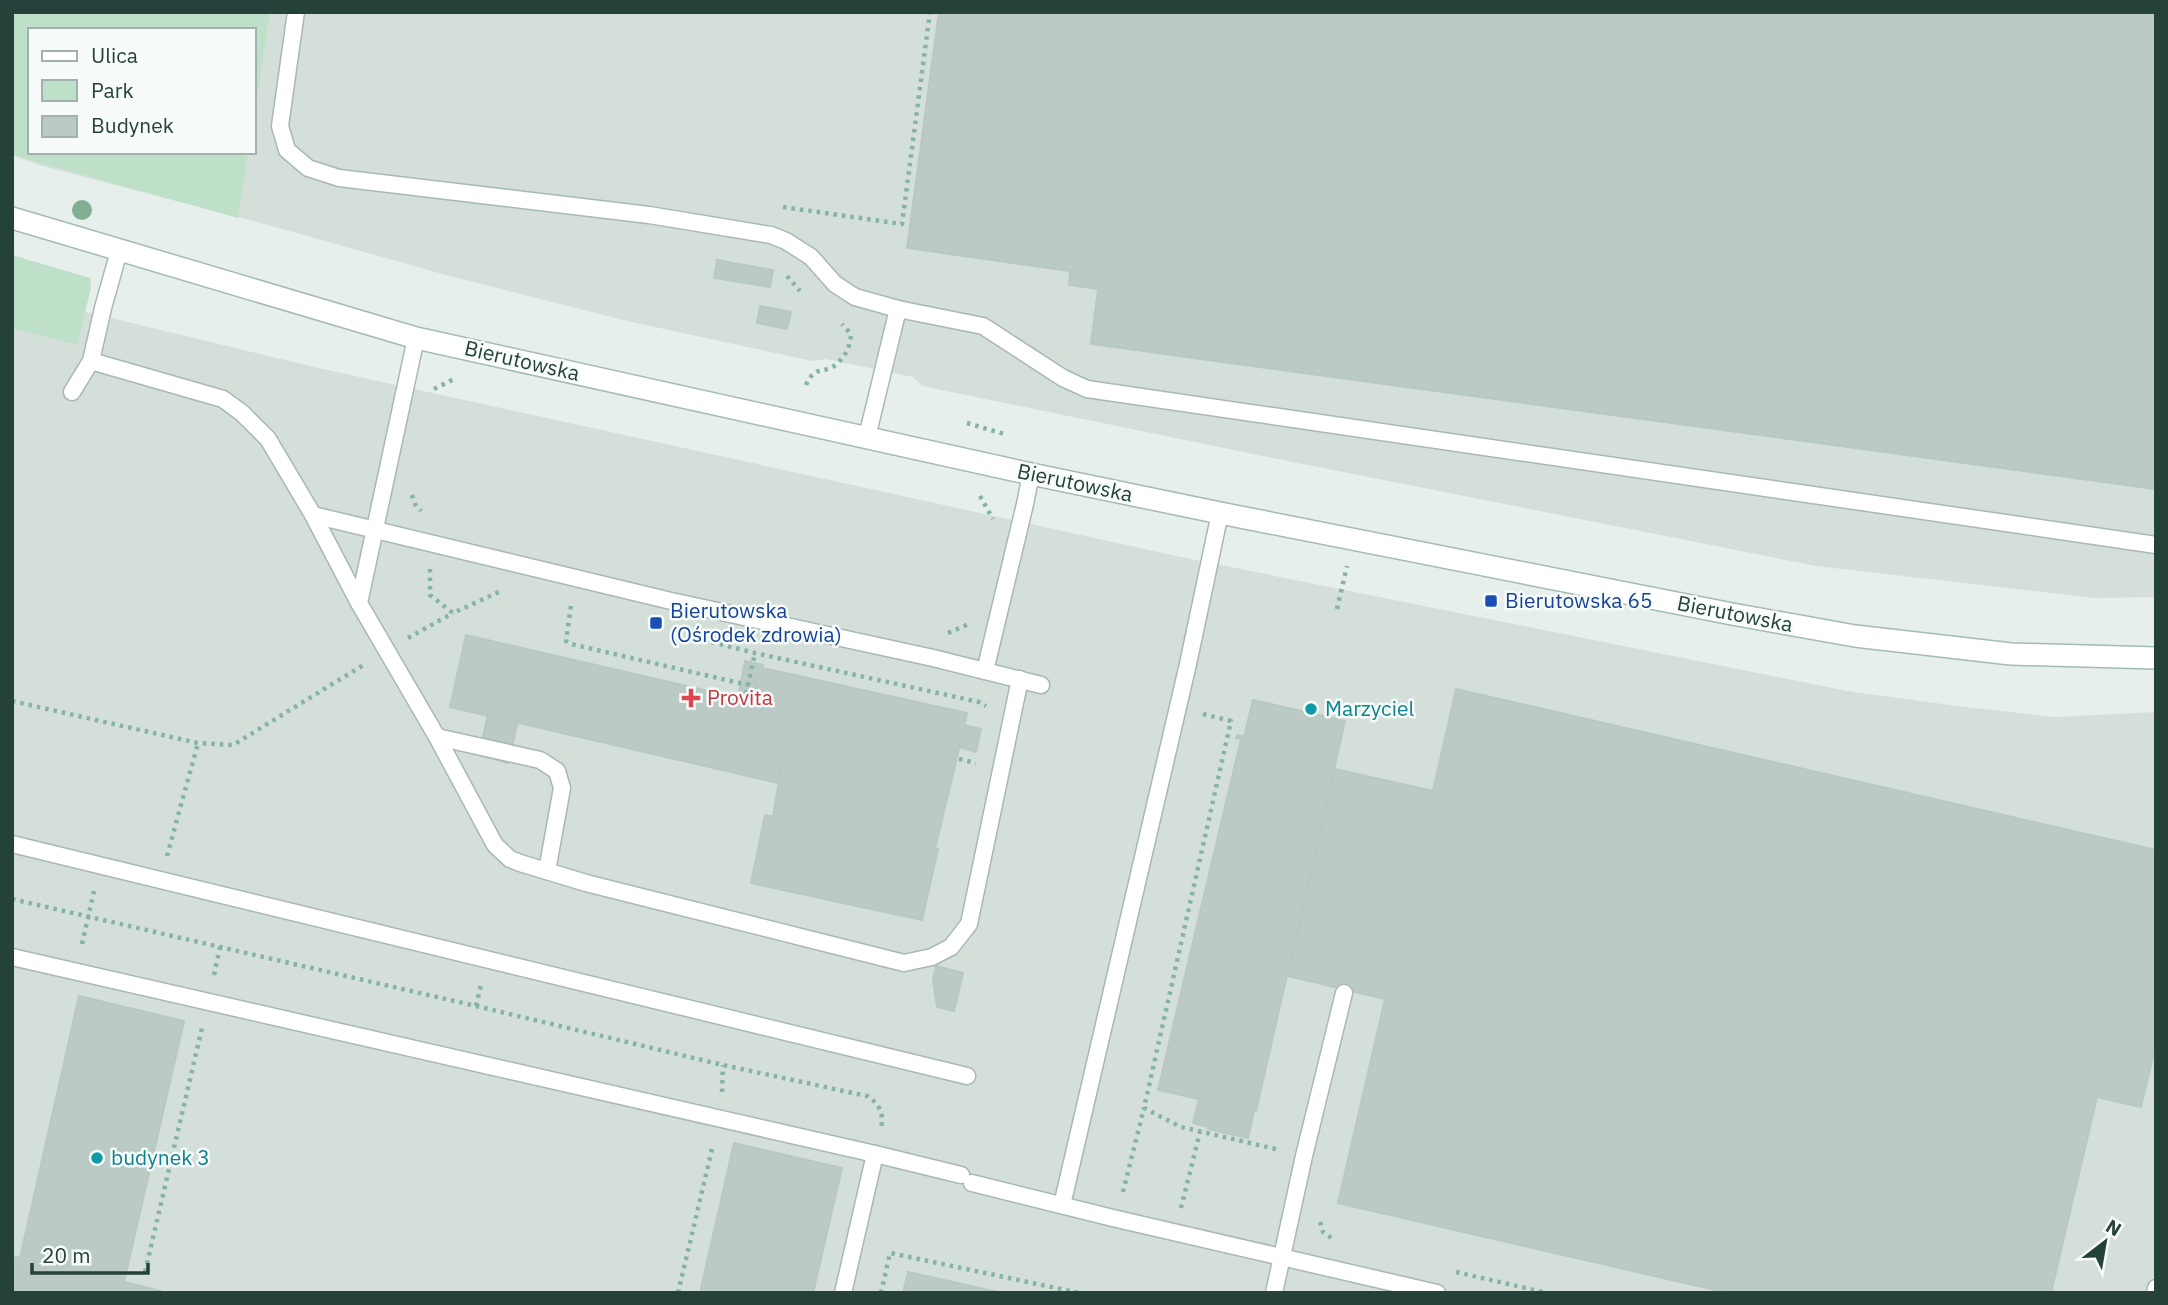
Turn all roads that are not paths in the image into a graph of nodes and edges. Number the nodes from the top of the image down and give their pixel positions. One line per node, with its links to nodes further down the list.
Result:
1 (296, 12): 4 (lane)
2 (12, 218): 3 (street, Bierutowska)
3 (119, 251): 5 (street, Bierutowska); 6 (lane)
4 (898, 309): 8 (lane); 13 (lane)
5 (416, 338): 8 (street, Bierutowska); 12 (lane)
6 (91, 361): 7 (lane); 11 (lane)
7 (72, 392)
8 (867, 437): 9 (street, Bierutowska)
9 (1031, 474): 10 (street, Bierutowska); 16 (lane)
10 (1220, 513): 15 (street, Bierutowska); 26 (lane)
11 (313, 515): 12 (lane); 14 (lane)
12 (376, 531): 14 (lane); 16 (lane)
13 (2156, 545)
14 (359, 603): 19 (lane)
15 (2156, 658)
16 (985, 671): 17 (lane)
17 (1020, 679): 18 (lane); 21 (lane)
18 (1041, 685)
19 (437, 737): 21 (lane); 21 (lane)
20 (12, 844): 24 (lane)
21 (547, 871)
22 (12, 957): 25 (lane)
23 (1344, 993): 27 (lane)
24 (967, 1076)
25 (875, 1154): 26 (lane); 28 (lane)
26 (1062, 1205): 27 (lane)
27 (1282, 1257): 29 (lane); 30 (lane)
28 (842, 1293)
29 (1274, 1293)
30 (1437, 1293)

